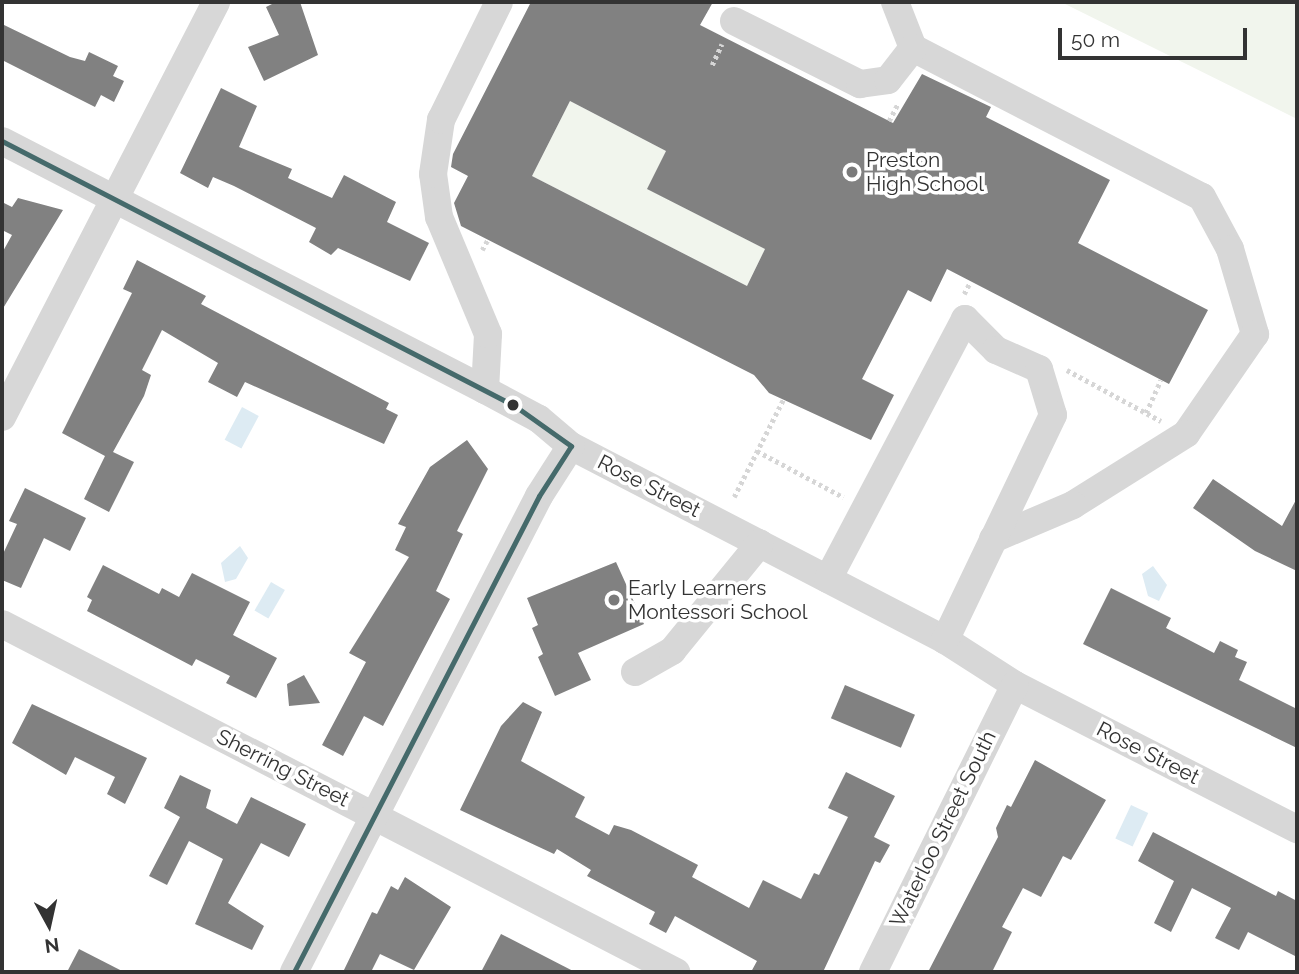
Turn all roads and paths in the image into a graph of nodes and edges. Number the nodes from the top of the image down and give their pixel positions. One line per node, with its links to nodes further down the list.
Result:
1 (216, 2): 7 (street)
2 (499, 2): 10 (street)
3 (895, 2): 5 (street)
4 (734, 21): 5 (street)
5 (913, 48): 14 (street)
6 (2, 141): 7 (street, Rose Street)
7 (114, 199): 10 (street, Rose Street); 13 (street)
8 (1039, 369): 12 (path); 18 (street); 19 (street)
9 (1161, 380): 12 (path)
10 (485, 390): 15 (street, Rose Street)
11 (783, 400): 16 (path)
12 (1146, 413): 14 (path)
13 (2, 417)
14 (1186, 434): 19 (street)
15 (571, 446): 20 (street, Rose Street); 26 (street)
16 (757, 451): 17 (path); 18 (path)
17 (734, 497)
18 (866, 509): 21 (street)
19 (993, 539): 23 (street)
20 (760, 543): 21 (street, Rose Street); 24 (street)
21 (828, 579): 23 (street, Rose Street)
22 (2, 624): 26 (street, Sherring Street)
23 (945, 640): 25 (street, Rose Street)
24 (635, 672)
25 (1015, 685): 27 (street, Rose Street); 30 (street, Waterloo Street South)
26 (374, 815): 28 (street); 29 (street, Sherring Street)
27 (1297, 829)
28 (294, 972)
29 (676, 972)
30 (873, 972)

